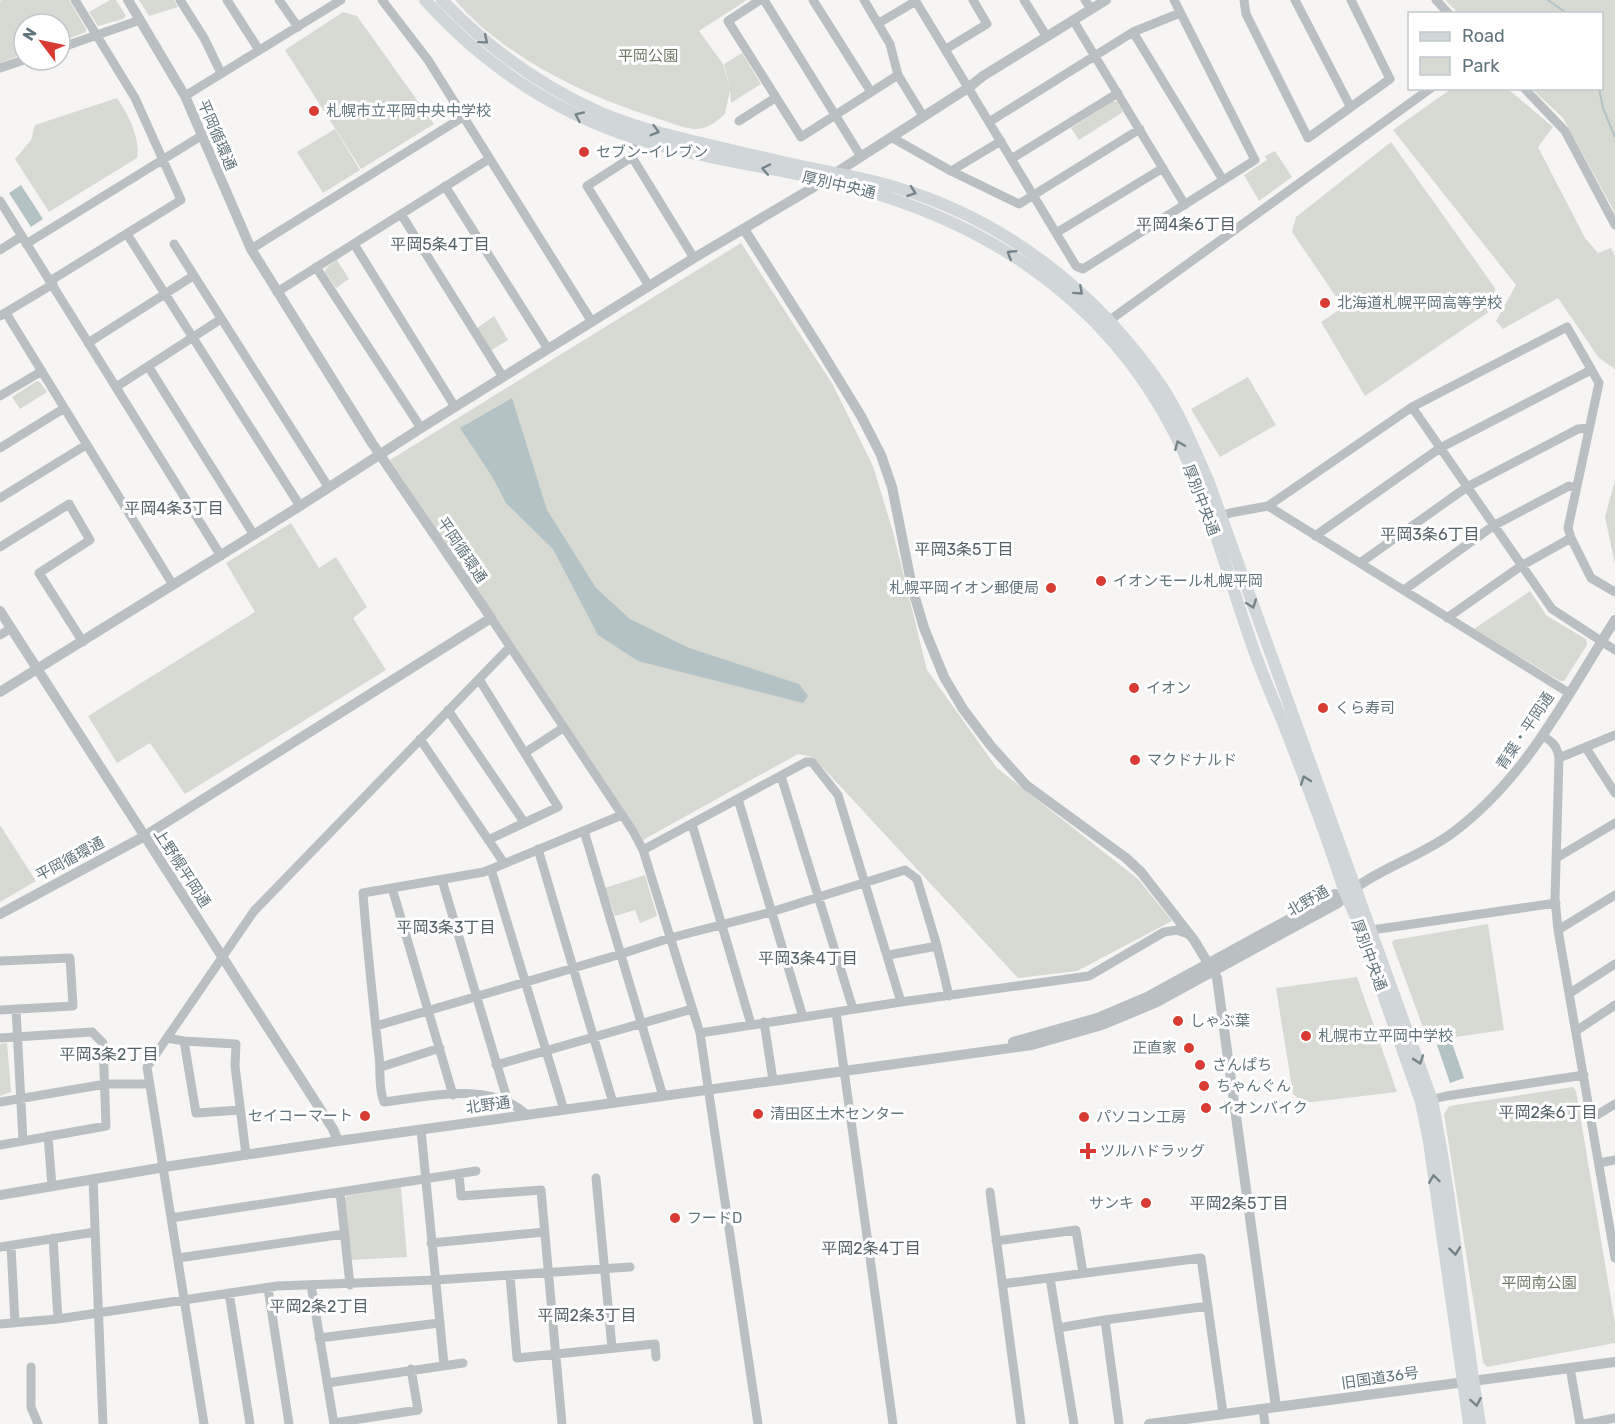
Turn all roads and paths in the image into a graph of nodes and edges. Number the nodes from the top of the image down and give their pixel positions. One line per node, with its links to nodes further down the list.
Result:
1 (75, 0): 30 (street)
2 (128, 0): 25 (street, 平岡循環通)
3 (180, 0): 36 (street)
4 (227, 0): 34 (street)
5 (279, 0): 28 (street)
6 (382, 0): 48 (street)
7 (425, 0): 54 (main road, 厚別中央通, one-way to 7)
8 (442, 0): 63 (main road, 厚別中央通, one-way to 63)
9 (762, 0): 44 (street); 46 (street)
10 (813, 0): 41 (street)
11 (864, 0): 27 (street)
12 (972, 0): 33 (street)
13 (1024, 0): 31 (street)
14 (1106, 0): 22 (street)
15 (1174, 0): 24 (street)
16 (1295, 0): 45 (street)
17 (1351, 0): 45 (street)
18 (1436, 0): 23 (street)
19 (916, 1): 27 (street); 33 (street)
20 (1246, 1): 45 (street)
21 (334, 2): 28 (street)
22 (1088, 5): 26 (street)
23 (1447, 12)
24 (1180, 13): 29 (street); 65 (street)
25 (140, 20): 30 (street); 43 (street, 平岡循環通)
26 (1073, 20): 31 (street); 35 (street)
27 (879, 23): 37 (street)
28 (298, 27): 34 (street)
29 (1133, 32): 35 (street); 65 (street)
30 (96, 36): 32 (street); 58 (street)
31 (1047, 38): 38 (street)
32 (72, 44)
33 (946, 49): 38 (street)
34 (259, 50): 36 (street)
35 (1095, 56): 42 (street); 50 (street)
36 (221, 73): 43 (street)
37 (898, 75): 41 (street); 47 (street)
38 (968, 88): 47 (street); 50 (street)
39 (1428, 90): 89 (street)
40 (1526, 90): 71 (street)
41 (871, 92): 46 (street)
42 (1118, 93): 51 (street); 60 (street)
43 (185, 96): 52 (street, 平岡循環通)
44 (775, 98): 46 (street); 49 (street)
45 (1350, 106)
46 (836, 115): 56 (street)
47 (923, 116): 53 (street)
48 (463, 117): 59 (street); 78 (street)
49 (738, 121)
50 (989, 122): 55 (street)
51 (1140, 129): 61 (street); 67 (street)
52 (201, 136): 58 (street); 78 (street, 平岡循環通)
53 (891, 137): 56 (street); 62 (street)
54 (639, 139): 57 (street); 64 (main road, 厚別中央通, one-way to 54)
55 (1001, 141): 60 (street); 62 (street)
56 (860, 155): 63 (street)
57 (632, 157): 80 (street); 84 (street)
58 (163, 159): 74 (street); 75 (street)
59 (489, 159): 66 (street); 90 (street)
60 (1011, 159): 67 (street)
61 (1163, 168): 69 (street); 73 (street)
62 (951, 171): 67 (street)
63 (835, 172): 64 (street); 89 (main road, 厚別中央通, one-way to 89)
64 (824, 180): 72 (street); 167 (main road, 厚別中央通, one-way to 64)
65 (1223, 180): 69 (street)
66 (446, 186): 70 (street); 93 (street)
67 (1034, 196): 73 (street)
68 (0, 201): 75 (street)
69 (1185, 205): 73 (street)
70 (401, 214): 77 (street); 97 (street)
71 (1615, 225)
72 (744, 229): 80 (street); 176 (street)
73 (1056, 233)
74 (127, 234): 83 (street); 86 (street)
75 (24, 240): 79 (street); 83 (street)
76 (174, 244): 82 (street)
77 (354, 244): 81 (street); 100 (street)
78 (251, 249): 85 (street, 平岡循環通)
79 (0, 250)
80 (694, 258): 84 (street)
81 (316, 267): 85 (street); 103 (street)
82 (193, 276): 86 (street); 88 (street)
83 (51, 282): 87 (street); 92 (street)
84 (649, 286): 90 (street)
85 (277, 292): 108 (street, 平岡循環通)
86 (165, 295): 91 (street); 92 (street)
87 (3, 314): 96 (street)
88 (221, 319): 91 (street); 110 (street)
89 (1110, 320): 115 (main road, 厚別中央通)
90 (592, 322): 93 (street)
91 (192, 338): 94 (street); 113 (street)
92 (88, 343): 98 (street)
93 (548, 350): 97 (street)
94 (148, 366): 98 (street); 117 (street)
95 (1591, 370): 101 (street); 104 (street); 107 (street)
96 (42, 371): 99 (street); 102 (street)
97 (503, 377): 100 (street)
98 (116, 387): 121 (street)
99 (0, 395)
100 (455, 407): 103 (street)
101 (1412, 407): 107 (street); 114 (street)
102 (63, 409): 105 (street); 106 (street)
103 (421, 428): 108 (street)
104 (1589, 428): 109 (street); 111 (street)
105 (86, 445): 112 (street); 124 (street)
106 (0, 448)
107 (1440, 448): 109 (street); 118 (street)
108 (380, 455): 110 (street); 128 (street, 平岡循環通)
109 (1467, 487): 116 (street); 122 (street)
110 (329, 488): 113 (street)
111 (1576, 488): 116 (street); 119 (street)
112 (0, 498)
113 (300, 506): 117 (street)
114 (1268, 506): 115 (street); 118 (street)
115 (1221, 517): 167 (main road, 厚別中央通, one-way to 167)
116 (1493, 526): 123 (street); 125 (street)
117 (254, 535): 121 (street)
118 (1315, 536): 122 (street)
119 (1571, 538): 123 (street); 126 (street)
120 (0, 547): 133 (street)
121 (221, 556): 124 (street)
122 (1360, 564): 125 (street)
123 (1521, 566): 129 (street); 134 (street)
124 (173, 585): 133 (street)
125 (1404, 590): 129 (street)
126 (1615, 592)
127 (0, 612): 131 (street, 上野幌平岡通)
128 (490, 618): 135 (street); 157 (street, 平岡循環通)
129 (1447, 618): 140 (street)
130 (1615, 621): 134 (street, 青葉・平岡通)
131 (10, 628): 132 (street); 137 (street, 上野幌平岡通)
132 (0, 635)
133 (82, 642): 137 (street)
134 (1601, 642): 136 (street); 140 (street, 青葉・平岡通)
135 (510, 647): 138 (street); 142 (street)
136 (1615, 650)
137 (37, 669): 139 (street); 157 (street, 上野幌平岡通)
138 (479, 679): 141 (street); 147 (street)
139 (0, 692)
140 (1569, 693): 144 (street, 青葉・平岡通)
141 (448, 710): 145 (street); 153 (street)
142 (563, 728): 147 (street); 152 (street)
143 (1615, 735): 146 (street)
144 (1543, 736): 148 (street); 167 (street, 青葉・平岡通)
145 (420, 739): 158 (street); 181 (street)
146 (1586, 748): 148 (street); 150 (street)
147 (526, 752): 153 (street)
148 (1559, 758): 161 (street)
149 (782, 776): 151 (street); 165 (street); 169 (street)
150 (1615, 793)
151 (738, 799): 155 (street); 171 (street)
152 (622, 815): 156 (street); 160 (street)
153 (524, 822): 158 (street)
154 (1615, 823): 161 (street)
155 (692, 824): 160 (street); 173 (street)
156 (584, 831): 159 (street); 179 (street)
157 (143, 837): 172 (street, 平岡循環通); 181 (street, 上野幌平岡通)
158 (488, 840): 162 (street)
159 (538, 849): 162 (street); 185 (street)
160 (643, 850): 177 (street)
161 (1558, 857): 170 (street)
162 (504, 864): 163 (street)
163 (491, 869): 164 (street); 186 (street)
164 (442, 880): 166 (street); 188 (street)
165 (866, 882): 169 (street); 178 (street); 180 (street)
166 (392, 888): 196 (street); 202 (street)
167 (1351, 891): 174 (main road, 厚別中央通); 184 (street, 北野通); 223 (main road, 厚別中央通)
168 (1615, 895): 175 (street)
169 (819, 897): 171 (street); 194 (street)
170 (1556, 903): 174 (street); 175 (street)
171 (771, 912): 173 (street); 198 (street)
172 (0, 914)
173 (723, 924): 177 (street); 201 (street)
174 (1372, 930): 223 (main road, 厚別中央通, one-way to 223)
175 (1558, 930): 187 (street)
176 (1188, 934): 184 (street); 189 (street)
177 (670, 938): 179 (street); 193 (street)
178 (937, 946): 180 (street); 189 (street)
179 (621, 954): 185 (street); 200 (street)
180 (889, 955): 190 (street)
181 (222, 956): 207 (street); 235 (street, 上野幌平岡通)
182 (0, 961): 192 (street)
183 (1615, 964): 187 (street)
184 (1211, 967): 214 (street, 北野通); 295 (street)
185 (572, 968): 186 (street); 208 (street)
186 (525, 981): 188 (street); 211 (street)
187 (1570, 993): 203 (street)
188 (477, 995): 196 (street); 212 (street)
189 (949, 996): 190 (street)
190 (902, 1002): 194 (street)
191 (1615, 1005): 203 (street)
192 (16, 1009): 195 (street); 205 (street)
193 (692, 1009): 200 (street); 204 (street)
194 (853, 1009): 197 (street)
195 (0, 1010)
196 (428, 1010): 202 (street); 210 (street)
197 (836, 1012): 198 (street); 214 (street)
198 (803, 1017): 199 (street)
199 (764, 1022): 201 (street); 216 (street)
200 (642, 1024): 208 (street); 221 (street)
201 (751, 1024): 204 (street)
202 (376, 1026): 213 (street)
203 (1576, 1031): 215 (street)
204 (700, 1033): 219 (street)
205 (18, 1036): 206 (street); 217 (street); 222 (street)
206 (0, 1038)
207 (167, 1038): 209 (street); 218 (street)
208 (594, 1038): 211 (street); 226 (street)
209 (184, 1041): 228 (street); 228 (street)
210 (440, 1048): 213 (street); 220 (street)
211 (545, 1052): 212 (street); 229 (street)
212 (496, 1065): 225 (street)
213 (381, 1067): 220 (street)
214 (842, 1070): 216 (street, 北野通); 307 (street)
215 (1584, 1075): 223 (street); 231 (street)
216 (773, 1080): 219 (street, 北野通)
217 (106, 1084): 218 (street); 222 (street); 233 (street)
218 (149, 1084): 240 (street)
219 (709, 1090): 221 (street, 北野通); 306 (street)
220 (453, 1095): 225 (street)
221 (663, 1096): 226 (street, 北野通)
222 (20, 1099): 224 (street); 234 (street)
223 (1427, 1101): 293 (main road, 厚別中央通)
224 (0, 1102)
225 (508, 1102): 230 (street)
226 (613, 1103): 229 (street, 北野通)
227 (1615, 1104): 231 (street)
228 (240, 1110): 237 (street)
229 (564, 1110): 230 (street, 北野通)
230 (527, 1115): 232 (street, 北野通)
231 (1592, 1118): 239 (street)
232 (421, 1130): 235 (street, 北野通); 245 (street)
233 (48, 1136): 234 (street); 246 (street)
234 (23, 1141): 236 (street)
235 (338, 1141): 237 (street, 北野通)
236 (0, 1146)
237 (246, 1155): 240 (street, 北野通)
238 (1615, 1160): 239 (street)
239 (1599, 1163): 250 (street)
240 (162, 1167): 244 (street, 北野通); 251 (street)
241 (476, 1171): 242 (street)
242 (459, 1174): 245 (street); 253 (street)
243 (596, 1178): 263 (street)
244 (93, 1179): 246 (street, 北野通); 252 (street)
245 (425, 1180): 247 (street); 257 (street)
246 (52, 1186): 249 (street, 北野通)
247 (340, 1192): 251 (street); 254 (street)
248 (990, 1192): 256 (street)
249 (0, 1195)
250 (1611, 1208): 260 (street)
251 (171, 1218): 261 (street)
252 (95, 1232): 255 (street); 276 (street)
253 (545, 1232): 257 (street); 265 (street)
254 (344, 1234): 261 (street); 271 (street)
255 (52, 1238): 258 (street); 277 (street)
256 (996, 1241): 264 (street); 269 (street)
257 (431, 1243): 268 (street)
258 (11, 1246): 259 (street); 279 (street)
259 (0, 1248)
260 (1615, 1255)
261 (178, 1258): 274 (street)
262 (630, 1267): 263 (street)
263 (604, 1270): 265 (street); 284 (street)
264 (1083, 1273): 267 (street); 275 (street)
265 (548, 1274): 266 (street); 285 (street)
266 (510, 1276): 268 (street); 285 (street)
267 (1050, 1278): 269 (street); 282 (street)
268 (436, 1280): 271 (street); 280 (street)
269 (1002, 1284): 308 (street)
270 (311, 1285): 271 (street); 272 (street); 283 (street)
271 (350, 1285)
272 (268, 1288): 273 (street); 303 (street)
273 (229, 1293): 274 (street); 302 (street)
274 (185, 1300): 276 (street); 301 (street)
275 (1208, 1306): 278 (street); 297 (street)
276 (98, 1312): 277 (street); 300 (street)
277 (58, 1319): 279 (street)
278 (1105, 1320): 282 (street); 310 (street)
279 (15, 1323): 281 (street)
280 (439, 1323): 283 (street); 289 (street)
281 (0, 1324)
282 (1058, 1328): 309 (street)
283 (319, 1338): 294 (street)
284 (612, 1347): 285 (street); 286 (street)
285 (556, 1355): 305 (street)
286 (656, 1357)
287 (1615, 1362): 291 (street, 旧国道36号)
288 (463, 1363): 289 (street)
289 (444, 1365): 292 (street)
290 (31, 1367): 299 (street)
291 (1570, 1368): 293 (street, 旧国道36号); 315 (street)
292 (411, 1370): 294 (street); 304 (street)
293 (1467, 1382): 295 (street, 旧国道36号); 313 (main road, 厚別中央通); 314 (main road, 厚別中央通, one-way to 314)
294 (327, 1383): 304 (street)
295 (1276, 1407): 296 (street, 旧国道36号)
296 (1263, 1409): 297 (street, 旧国道36号); 312 (street)
297 (1223, 1413): 311 (street, 旧国道36号)
298 (1615, 1418): 315 (street)
299 (38, 1424)
300 (103, 1424)
301 (204, 1424)
302 (250, 1424)
303 (289, 1424)
304 (334, 1424)
305 (562, 1424)
306 (758, 1424)
307 (892, 1424)
308 (1021, 1424)
309 (1074, 1424)
310 (1119, 1424)
311 (1149, 1424)
312 (1265, 1424)
313 (1469, 1424)
314 (1480, 1424)
315 (1582, 1424)

